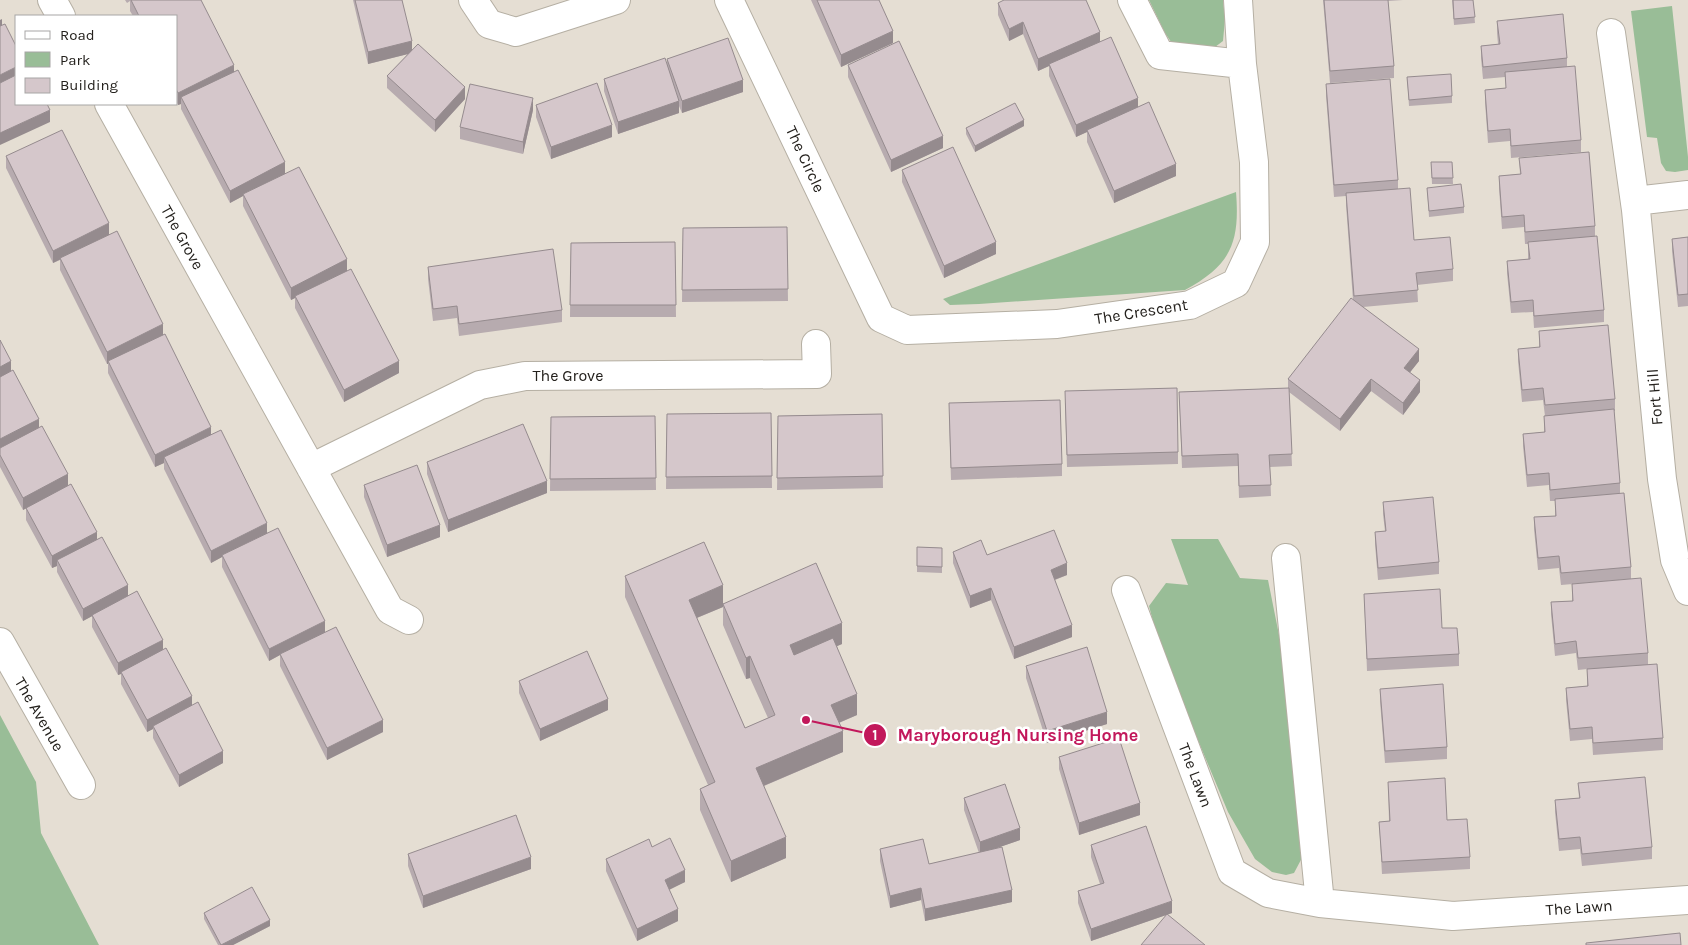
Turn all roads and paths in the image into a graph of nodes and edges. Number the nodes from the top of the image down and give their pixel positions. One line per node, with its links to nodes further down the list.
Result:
1 (52, 0): 7 (street)
2 (473, 0): 3 (street)
3 (616, 0)
4 (730, 0): 13 (street, The Circle)
5 (1132, 0): 9 (street)
6 (1238, 0): 9 (street, The Crescent)
7 (60, 15)
8 (1611, 33): 12 (street, Fort Hill)
9 (1242, 64): 13 (street, The Crescent)
10 (111, 108): 15 (street, The Grove)
11 (1688, 195): 12 (street)
12 (1635, 201): 18 (street, Fort Hill)
13 (881, 318)
14 (816, 344): 15 (street, The Grove)
15 (311, 468): 19 (street, The Grove)
16 (1286, 558): 23 (street)
17 (1126, 590): 23 (street, The Lawn)
18 (1688, 591)
19 (409, 620)
20 (0, 642): 21 (street, The Avenue)
21 (81, 785)
22 (1688, 900): 23 (street, The Lawn)
23 (1320, 903)

